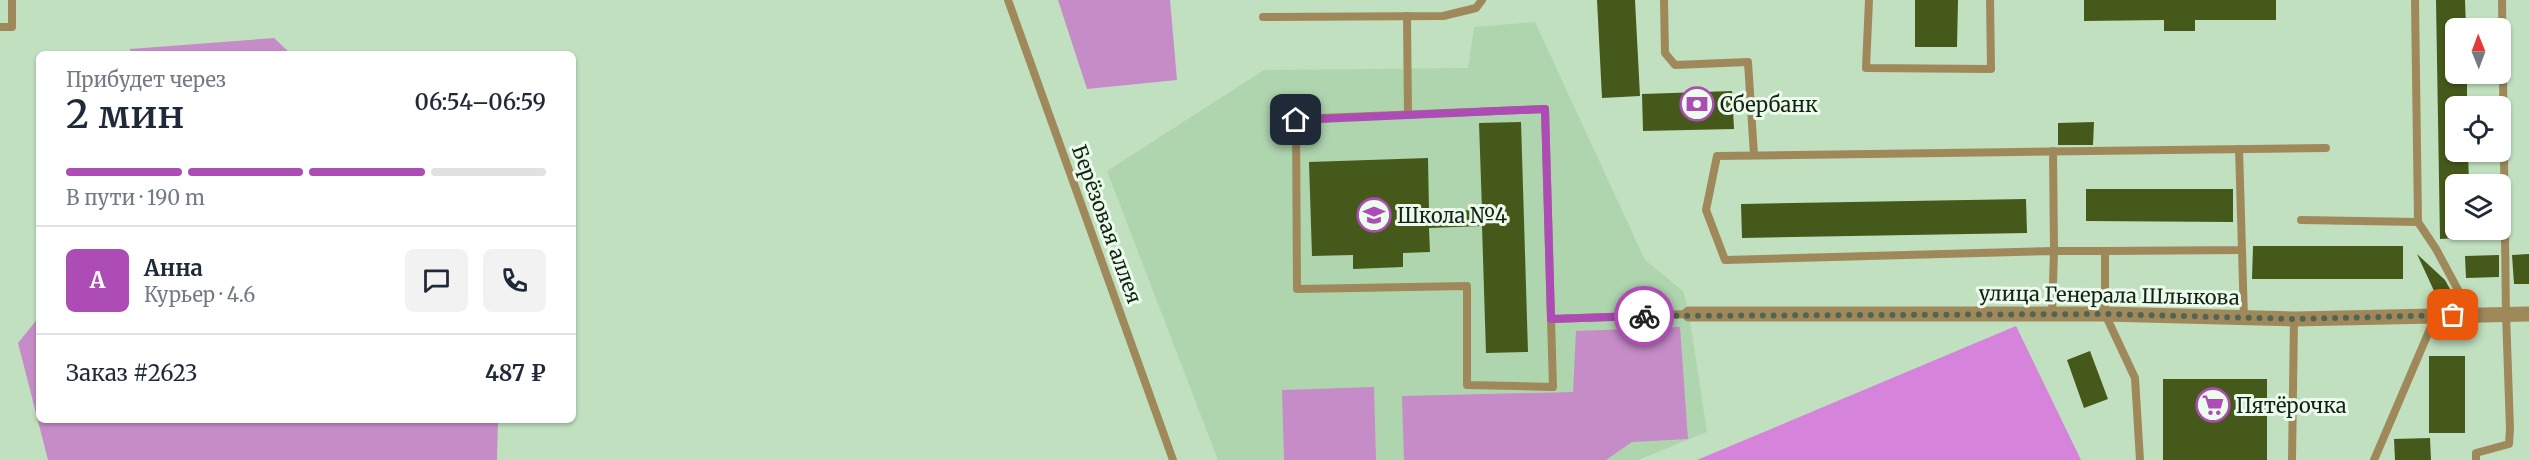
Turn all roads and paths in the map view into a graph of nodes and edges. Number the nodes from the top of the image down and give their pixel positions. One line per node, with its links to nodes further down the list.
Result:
1 (12, 0): 11 (lane)
2 (1008, 0): 32 (lane, Берёзовая аллея)
3 (1482, 0): 9 (lane)
4 (1664, 0): 16 (lane)
5 (1869, 0): 6 (lane)
6 (1990, 0)
7 (2415, 0): 18 (lane)
8 (2502, 0): 26 (lane)
9 (1407, 16): 10 (lane); 12 (lane)
10 (1263, 17)
11 (0, 27)
12 (1408, 115): 30 (lane); 30 (lane)
13 (2326, 148): 14 (lane)
14 (2239, 149): 15 (lane); 19 (lane)
15 (2053, 151): 16 (lane); 20 (lane)
16 (1754, 155): 20 (lane)
17 (2301, 220): 18 (lane)
18 (2418, 222): 25 (lane)
19 (2242, 250): 21 (lane); 29 (lane)
20 (2054, 251): 21 (lane); 23 (lane)
21 (2105, 251): 24 (lane)
22 (1689, 314): 23 (street, улица Генерала Шлыкова); 30 (lane)
23 (2052, 314): 24 (street, улица Генерала Шлыкова)
24 (2105, 314): 29 (street, улица Генерала Шлыкова); 33 (lane)
25 (2471, 314): 26 (street, улица Генерала Шлыкова); 28 (street, улица Генерала Шлыкова)
26 (2506, 314): 27 (street, улица Генерала Шлыкова); 36 (lane)
27 (2529, 314)
28 (2436, 315): 31 (street, улица Генерала Шлыкова); 35 (lane)
29 (2244, 318): 31 (street, улица Генерала Шлыкова)
30 (1551, 319)
31 (2295, 319): 34 (lane)
32 (1173, 460)
33 (2140, 460)
34 (2292, 460)
35 (2374, 460)
36 (2476, 460)

